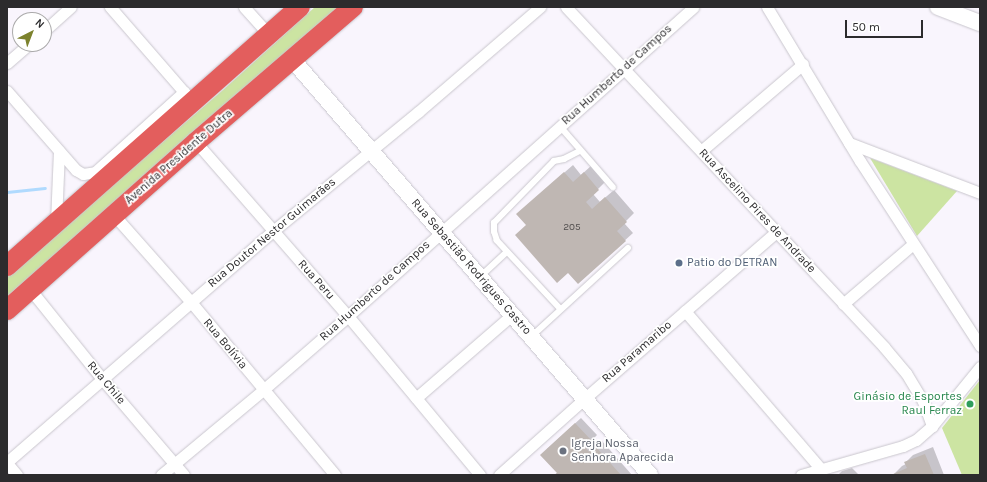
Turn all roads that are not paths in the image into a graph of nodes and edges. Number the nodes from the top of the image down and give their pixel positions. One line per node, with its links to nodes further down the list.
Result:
1 (71, 7): 12 (street)
2 (110, 7): 24 (street)
3 (244, 7): 13 (street)
4 (300, 7): 13 (highway)
5 (353, 7): 15 (highway, Avenida Presidente Dutra)
6 (540, 7): 27 (street, Rua Doutor Nestor Guimarães)
7 (566, 7): 18 (street, Rua Ascelino Pires de Andrade)
8 (693, 7): 18 (street, Rua Humberto de Campos)
9 (767, 7): 17 (street)
10 (938, 7): 11 (street)
11 (980, 23)
12 (52, 24)
13 (270, 35): 32 (highway)
14 (20, 52): 16 (street)
15 (292, 59): 21 (highway, Avenida Presidente Dutra); 27 (street, Rua Sebastião Rodrigues Castro)
16 (7, 63)
17 (803, 64): 22 (street); 26 (street)
18 (623, 70): 20 (street, Rua Humberto de Campos); 26 (street, Rua Ascelino Pires de Andrade)
19 (7, 91): 24 (street)
20 (560, 126): 25 (lane); 34 (street, Rua Humberto de Campos)
21 (196, 142): 31 (highway, Avenida Presidente Dutra); 33 (street, Rua Peru)
22 (849, 143): 23 (street); 28 (street)
23 (868, 150): 28 (street); 30 (street)
24 (59, 151): 32 (street)
25 (580, 151): 29 (lane); 38 (lane)
26 (701, 151): 35 (street, Rua Ascelino Pires de Andrade)
27 (370, 152): 33 (street, Rua Doutor Nestor Guimarães); 34 (street, Rua Sebastião Rodrigues Castro)
28 (860, 161): 36 (street)
29 (613, 187)
30 (980, 193)
31 (114, 215): 41 (highway, Avenida Presidente Dutra); 42 (street, Rua Bolívia)
32 (56, 222): 39 (highway)
33 (273, 231): 42 (street, Rua Doutor Nestor Guimarães); 48 (street, Rua Peru)
34 (442, 232): 40 (street, Rua Sebastião Rodrigues Castro); 48 (street, Rua Humberto de Campos)
35 (776, 232): 43 (street, Rua Ascelino Pires de Andrade); 46 (street, Rua Paramaribo)
36 (913, 244): 43 (street); 50 (street)
37 (628, 248): 45 (lane)
38 (507, 252): 40 (lane); 45 (lane)
39 (7, 266)
40 (480, 277): 47 (street, Rua Sebastião Rodrigues Castro)
41 (30, 289): 44 (highway, Avenida Presidente Dutra); 52 (street, Rua Chile)
42 (191, 302): 52 (street, Rua Doutor Nestor Guimarães); 53 (street, Rua Bolívia)
43 (842, 304): 56 (street, Rua Ascelino Pires de Andrade)
44 (7, 310)
45 (560, 310): 49 (lane)
46 (684, 311): 55 (street, Rua Paramaribo); 59 (street)
47 (513, 314): 49 (street, Rua Sebastião Rodrigues Castro); 54 (street)
48 (348, 316): 53 (street, Rua Humberto de Campos); 54 (street, Rua Peru)
49 (532, 336): 55 (street, Rua Sebastião Rodrigues Castro)
50 (980, 346)
51 (980, 368): 56 (street)
52 (102, 379): 57 (street, Rua Doutor Nestor Guimarães); 58 (street, Rua Chile)
53 (264, 390): 58 (street, Rua Humberto de Campos); 63 (street, Rua Bolívia)
54 (416, 398): 64 (street, Rua Peru)
55 (584, 399): 65 (street, Rua Paramaribo); 66 (street, Rua Sebastião Rodrigues Castro)
56 (932, 426): 59 (street)
57 (7, 463): 60 (street)
58 (174, 463): 61 (street, Rua Humberto de Campos); 62 (street, Rua Chile)
59 (821, 469): 67 (street)
60 (17, 475)
61 (161, 475)
62 (184, 475)
63 (335, 475)
64 (480, 475)
65 (499, 475)
66 (650, 475)
67 (802, 475)

